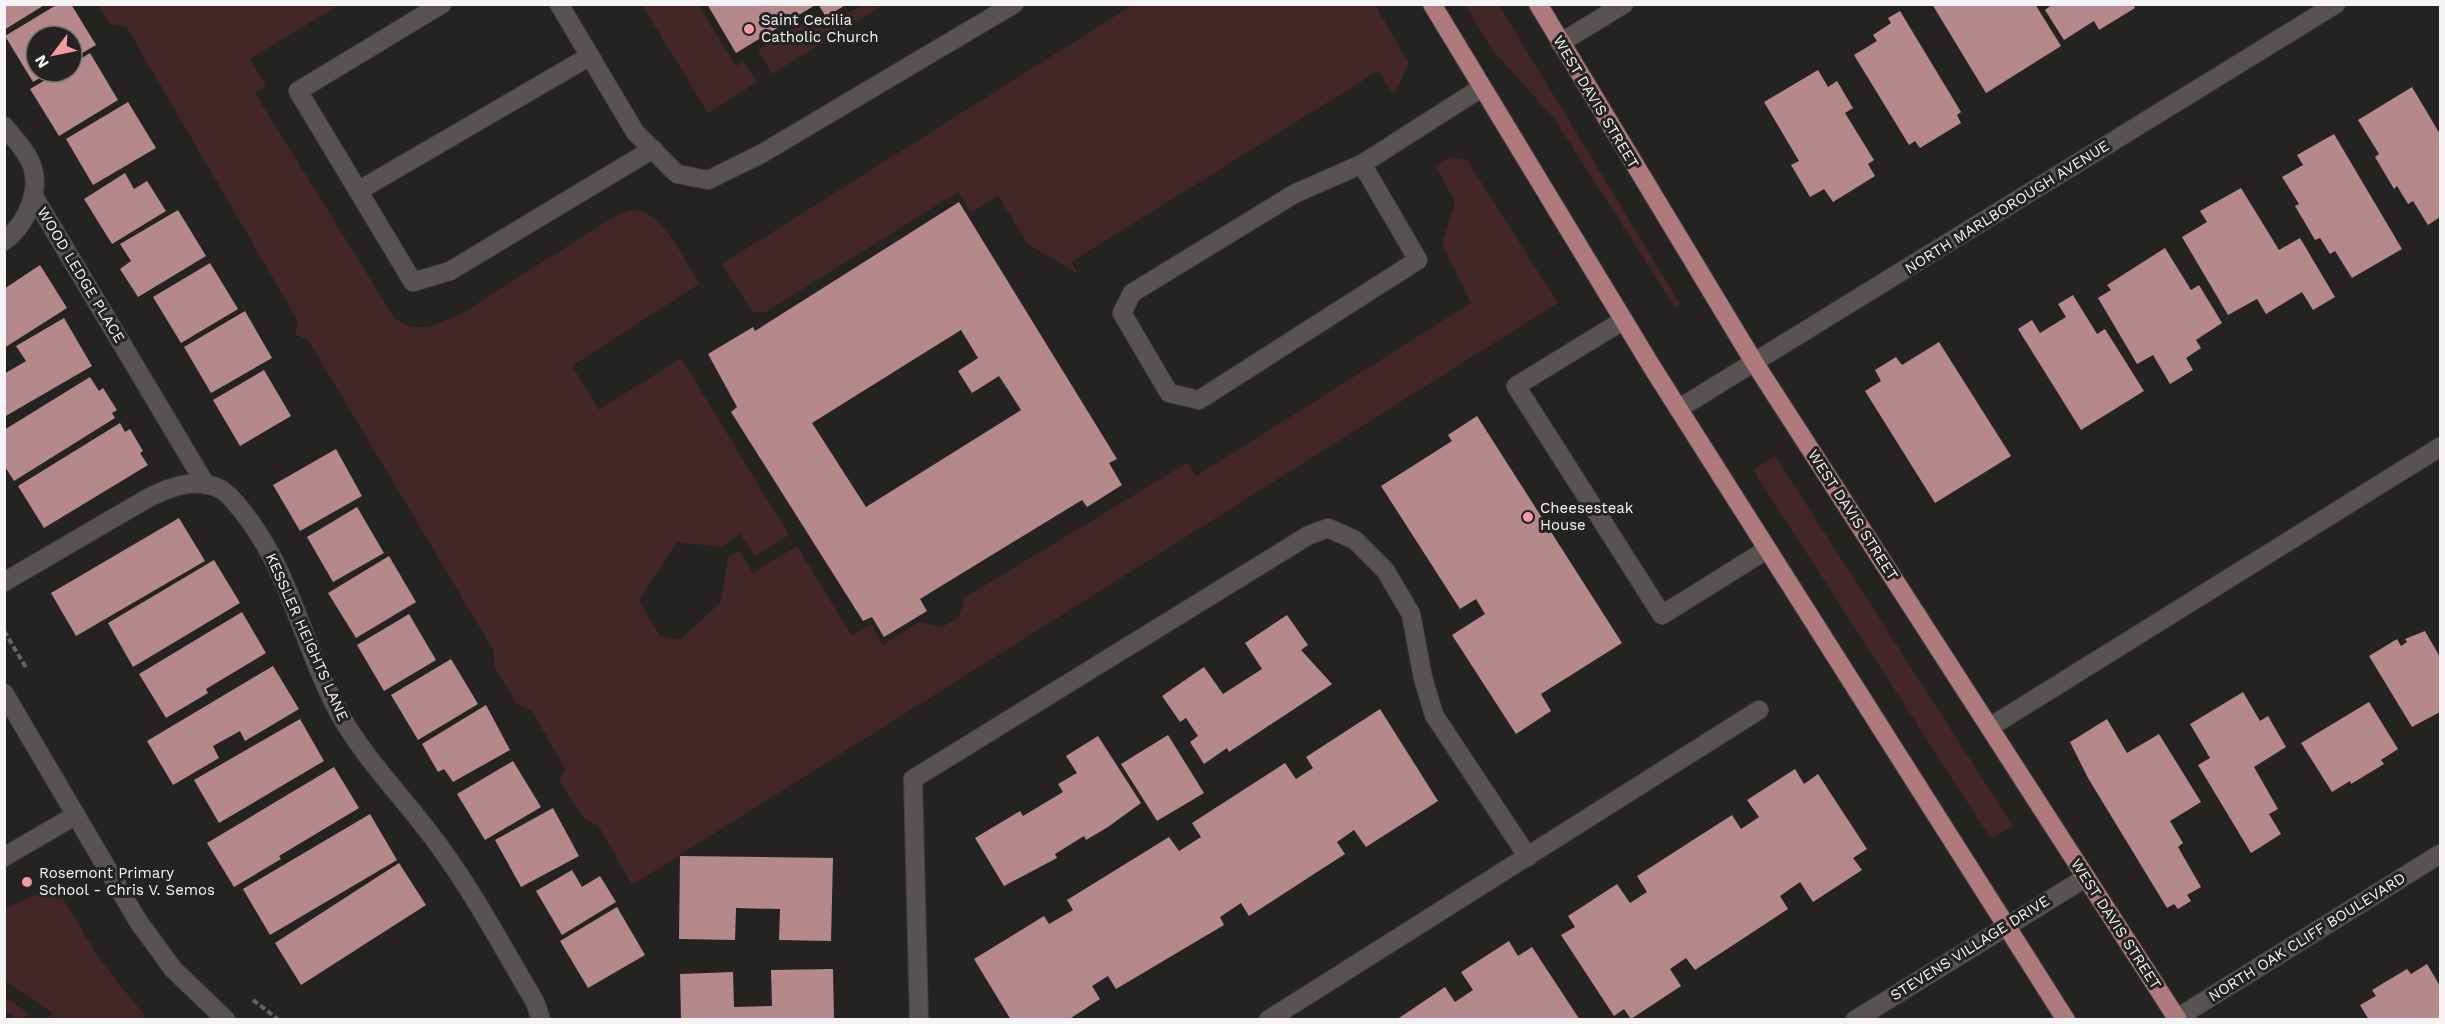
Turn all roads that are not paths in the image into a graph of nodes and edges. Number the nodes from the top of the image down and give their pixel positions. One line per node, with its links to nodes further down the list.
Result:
1 (442, 4): 14 (street)
2 (559, 4): 9 (street)
3 (1014, 4): 12 (street)
4 (1432, 4): 10 (main road)
5 (1538, 4): 8 (main road, WEST DAVIS STREET)
6 (1624, 4): 8 (street)
7 (2336, 4): 18 (street, NORTH MARLBOROUGH AVENUE)
8 (1560, 43): 18 (main road, WEST DAVIS STREET)
9 (590, 56): 12 (street); 14 (street)
10 (1480, 88): 13 (street); 17 (main road)
11 (4, 126): 15 (street)
12 (653, 149): 14 (street)
13 (1362, 164): 13 (street)
14 (358, 191)
15 (33, 195): 16 (street); 21 (street, WOOD LEDGE PLACE)
16 (4, 241)
17 (1624, 320): 19 (main road); 22 (street)
18 (1754, 362): 19 (street, NORTH MARLBOROUGH AVENUE); 26 (main road, WEST DAVIS STREET)
19 (1678, 409): 22 (main road)
20 (2440, 447): 26 (street)
21 (206, 485): 23 (street); 35 (street, KESSLER HEIGHTS LANE)
22 (1766, 550): 32 (main road)
23 (4, 582)
24 (4, 693): 27 (street)
25 (1759, 710): 30 (street)
26 (1990, 727): 31 (main road, WEST DAVIS STREET)
27 (76, 815): 29 (street); 34 (street)
28 (2440, 854): 33 (street, NORTH OAK CLIFF BOULEVARD)
29 (4, 857)
30 (1528, 857): 36 (street); 37 (street)
31 (2085, 878): 32 (street, STEVENS VILLAGE DRIVE); 33 (main road, WEST DAVIS STREET)
32 (2006, 926): 38 (street, STEVENS VILLAGE DRIVE); 39 (main road)
33 (2177, 1019)
34 (226, 1020)
35 (541, 1020)
36 (919, 1020)
37 (1269, 1020)
38 (1856, 1020)
39 (2066, 1020)

